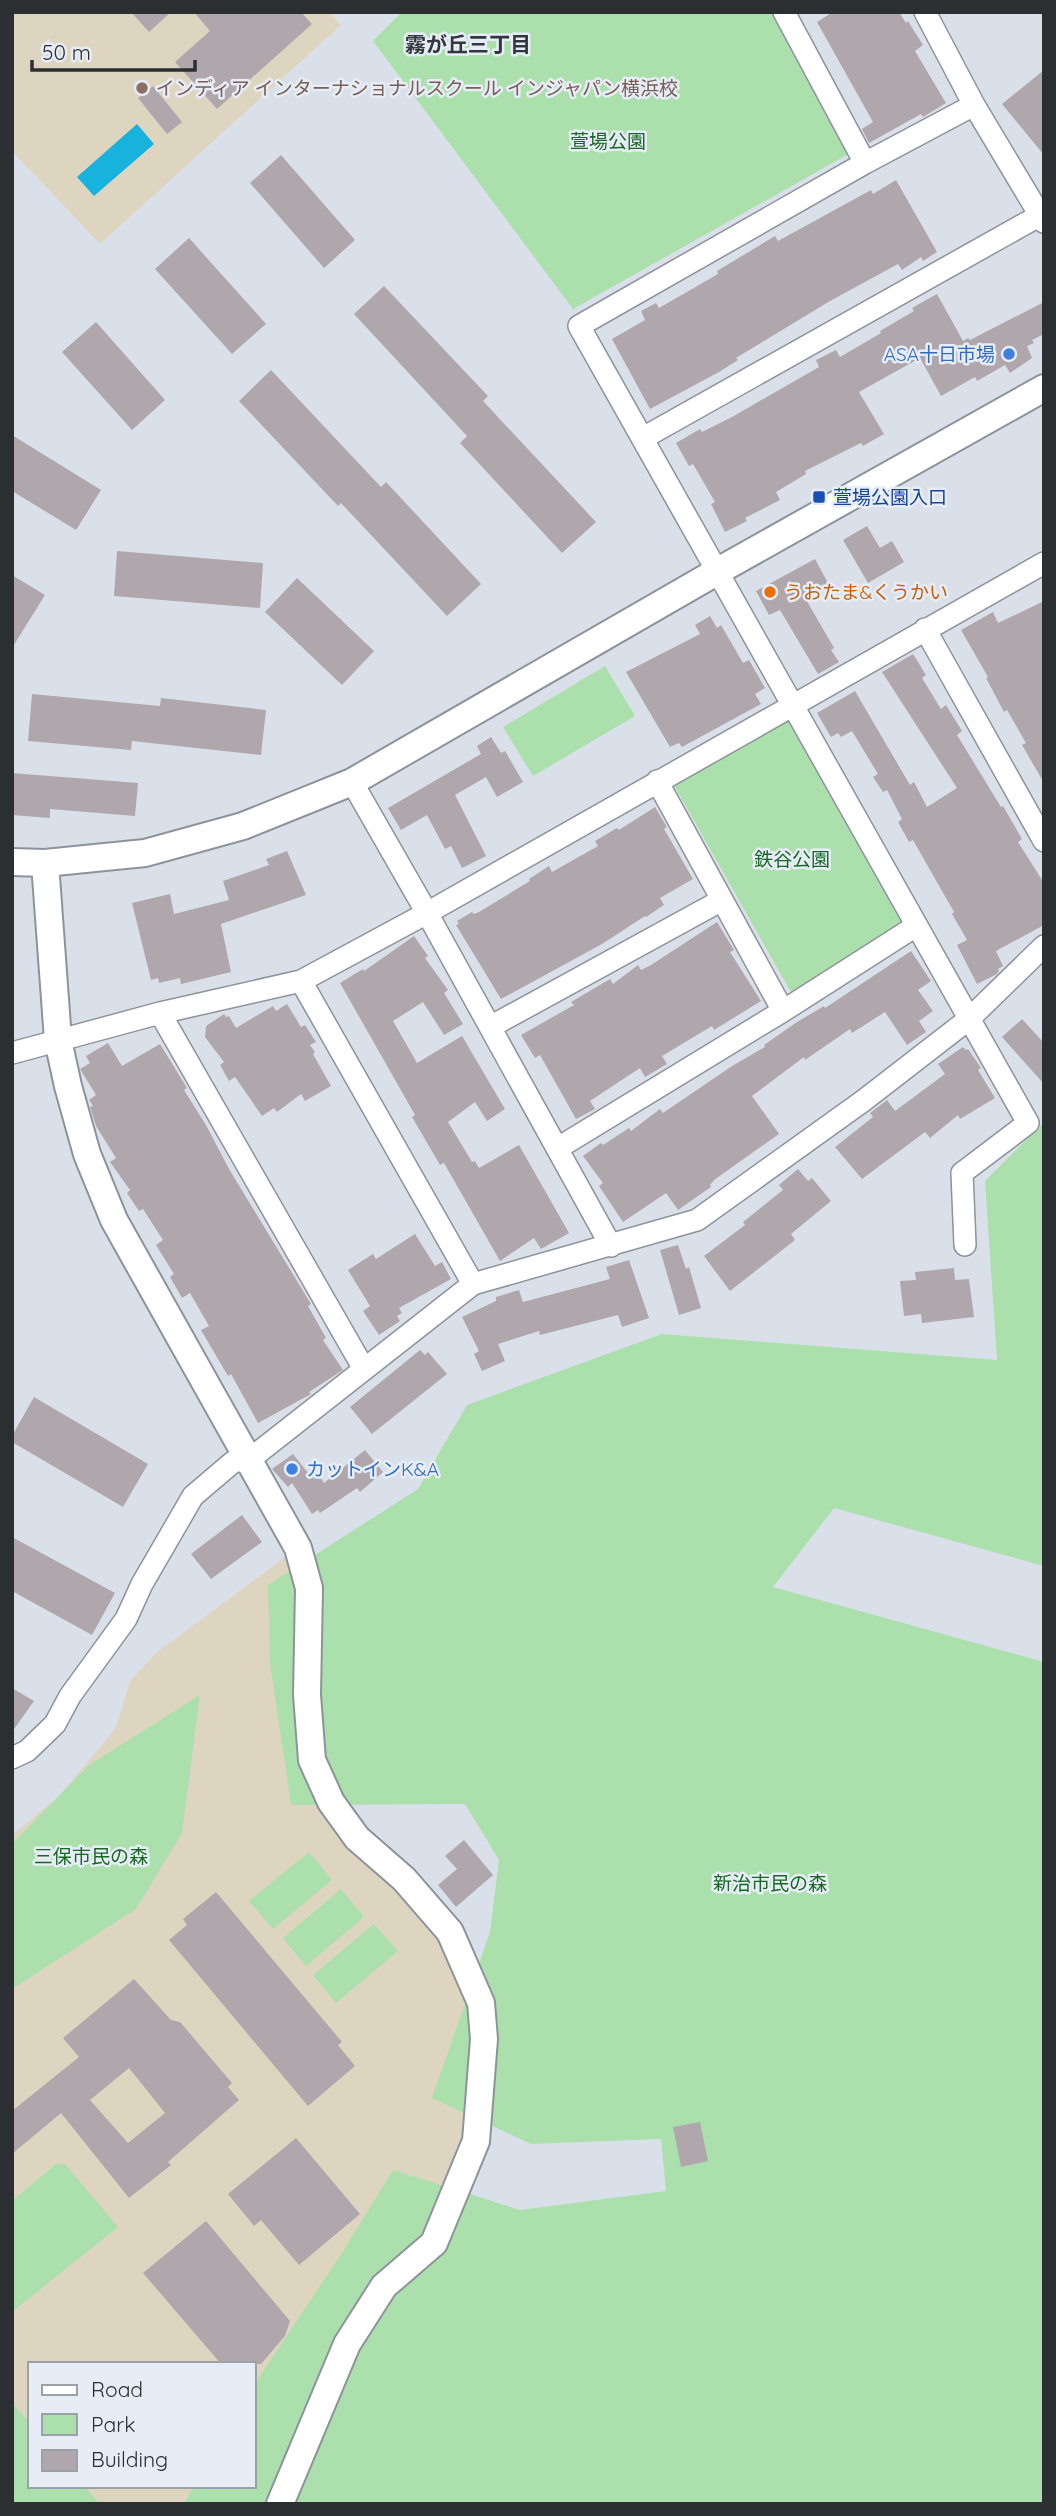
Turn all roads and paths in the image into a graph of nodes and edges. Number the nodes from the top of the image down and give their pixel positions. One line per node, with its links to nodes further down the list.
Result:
1 (784, 12): 4 (street)
2 (925, 12): 3 (street)
3 (974, 104): 4 (street); 5 (street)
4 (865, 163): 7 (street)
5 (1042, 216): 7 (street)
6 (1044, 388): 9 (street)
7 (643, 438): 9 (street)
8 (1044, 563): 10 (street)
9 (718, 571): 11 (street); 13 (street)
10 (925, 629): 11 (street); 14 (street)
11 (793, 704): 12 (street); 19 (street)
12 (657, 781): 17 (street); 18 (street)
13 (352, 782): 16 (street); 18 (street)
14 (1044, 841)
15 (12, 862): 16 (street)
16 (45, 863): 26 (street)
17 (722, 900): 22 (street); 25 (street)
18 (428, 914): 21 (street); 25 (street)
19 (916, 926): 22 (street); 24 (street)
20 (1044, 946): 24 (street)
21 (302, 981): 23 (street); 31 (street)
22 (783, 1011): 28 (street)
23 (160, 1013): 26 (street); 32 (street)
24 (970, 1019): 29 (street); 30 (street)
25 (490, 1027): 28 (street)
26 (58, 1040): 27 (street); 33 (street)
27 (12, 1053)
28 (558, 1148): 30 (street)
29 (965, 1245)
30 (611, 1246): 31 (street)
31 (473, 1284): 32 (street)
32 (364, 1369): 33 (street)
33 (250, 1459): 34 (street); 35 (street)
34 (12, 1758)
35 (280, 2504)

